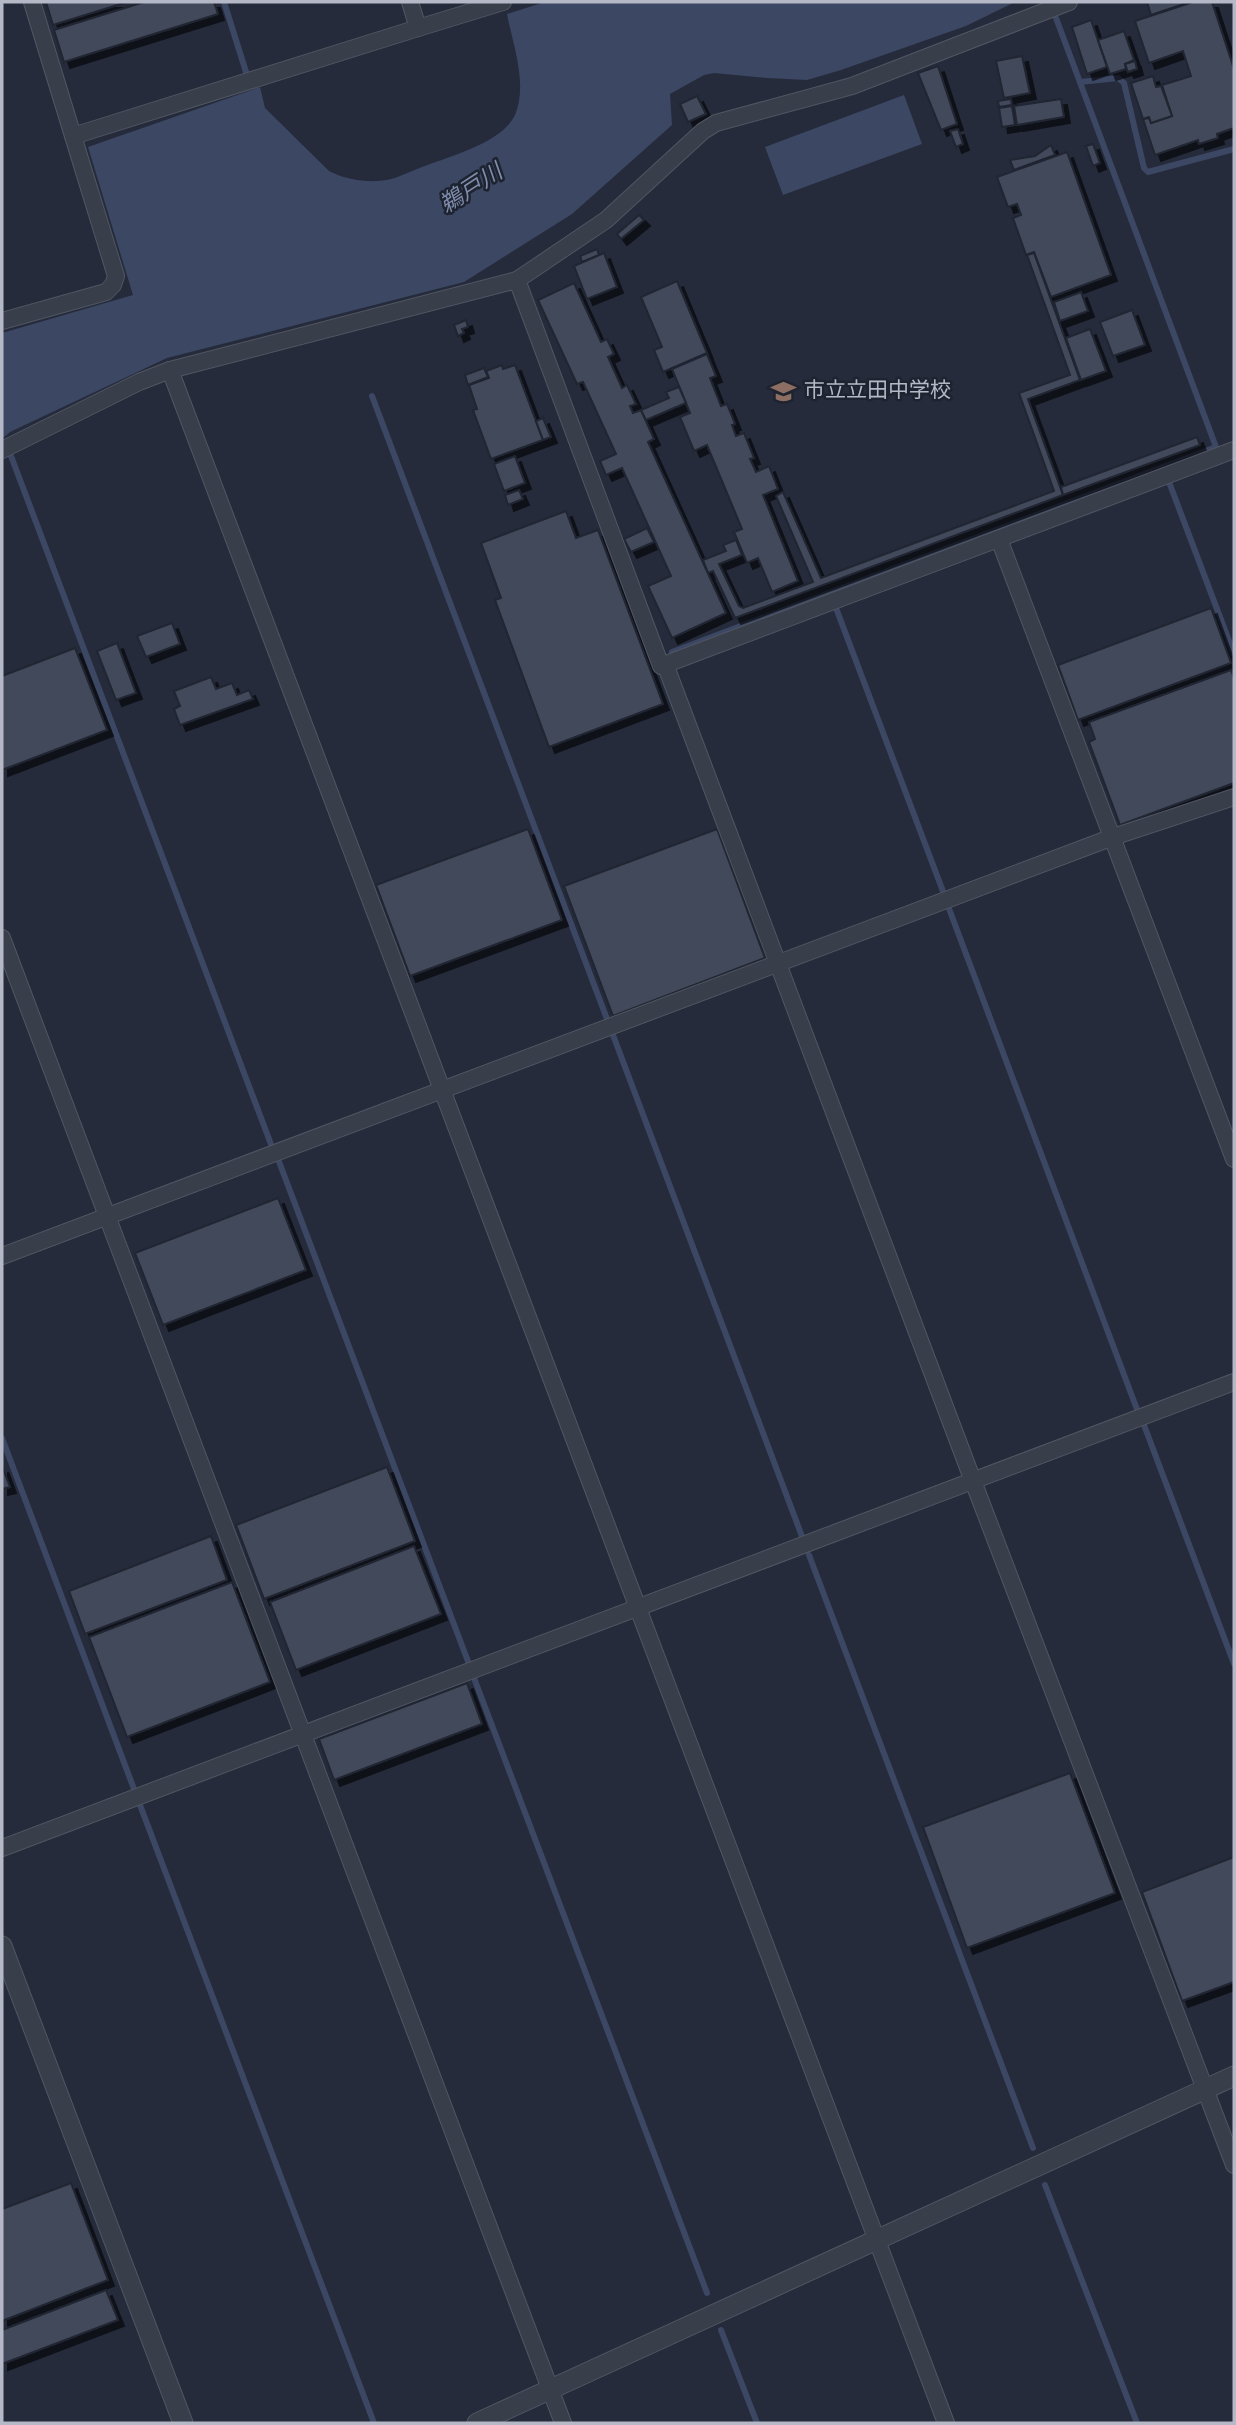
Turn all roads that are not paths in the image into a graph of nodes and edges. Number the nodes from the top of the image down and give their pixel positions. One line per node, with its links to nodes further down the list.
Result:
1 (32, 2): 6 (street)
2 (410, 2): 5 (street)
3 (503, 2): 5 (street)
4 (1069, 2): 7 (street)
5 (418, 29): 6 (street)
6 (73, 136): 8 (street)
7 (517, 280): 9 (street); 13 (street)
8 (2, 321)
9 (170, 370): 10 (street); 18 (street)
10 (2, 450)
11 (1234, 450): 12 (street)
12 (999, 540): 13 (street); 15 (street)
13 (665, 664): 17 (street)
14 (1234, 797): 15 (street)
15 (1113, 838): 17 (street); 19 (street)
16 (2, 938): 20 (street)
17 (778, 963): 18 (street); 23 (street)
18 (442, 1090): 20 (street); 24 (street)
19 (1234, 1158)
20 (108, 1216): 21 (street); 25 (street)
21 (2, 1256)
22 (1234, 1382): 23 (street)
23 (973, 1481): 24 (street); 29 (street)
24 (638, 1608): 25 (street); 31 (street)
25 (304, 1735): 26 (street); 32 (street)
26 (2, 1848)
27 (2, 1946): 33 (street)
28 (1234, 2076): 29 (street)
29 (1206, 2089): 30 (street); 31 (street)
30 (1234, 2165)
31 (877, 2241): 32 (street); 36 (street)
32 (550, 2390): 34 (street); 35 (street)
33 (183, 2423)
34 (477, 2423)
35 (563, 2423)
36 (946, 2423)

